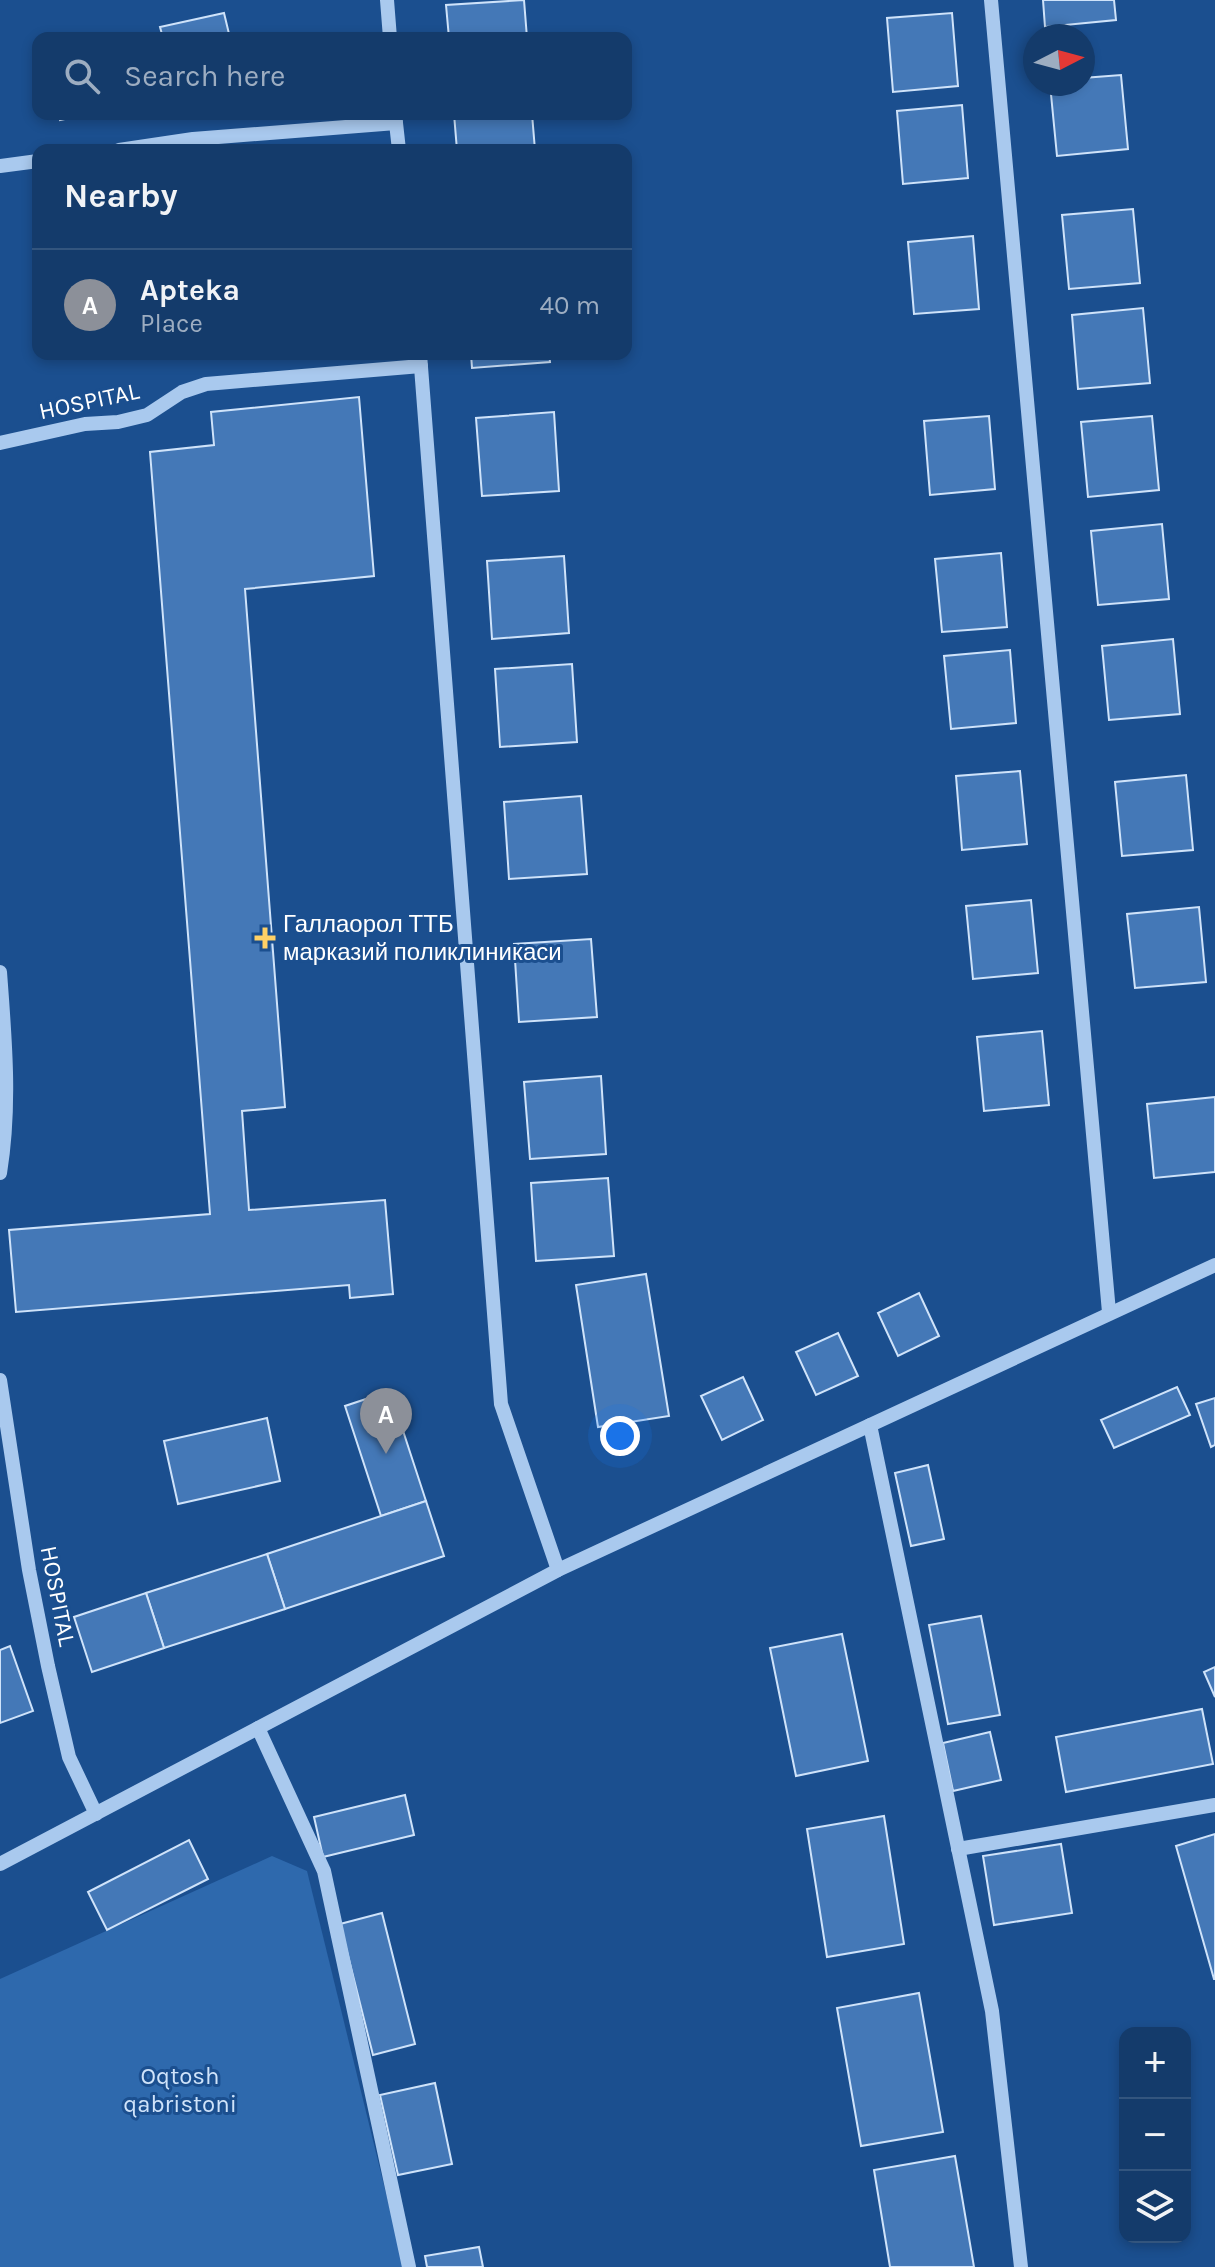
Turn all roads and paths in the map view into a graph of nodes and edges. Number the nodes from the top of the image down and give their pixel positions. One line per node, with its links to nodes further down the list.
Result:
1 (387, 0): 3 (street)
2 (991, 0): 16 (street)
3 (390, 32)
4 (385, 120): 6 (street)
5 (395, 120): 7 (street)
6 (159, 144)
7 (398, 144)
8 (32, 162): 9 (street)
9 (0, 166)
10 (421, 360): 11 (street, HOSPITAL); 19 (street)
11 (0, 443)
12 (0, 972): 13 (street)
13 (2, 1018): 14 (street)
14 (0, 1173)
15 (1215, 1265): 16 (street)
16 (1109, 1312): 18 (street)
17 (0, 1380): 22 (street, HOSPITAL)
18 (870, 1425): 19 (street); 23 (street)
19 (558, 1570): 20 (street)
20 (258, 1728): 22 (street); 25 (street)
21 (1215, 1805): 23 (street)
22 (96, 1814): 24 (street)
23 (958, 1849): 26 (street)
24 (0, 1864)
25 (409, 2267)
26 (1021, 2267)

